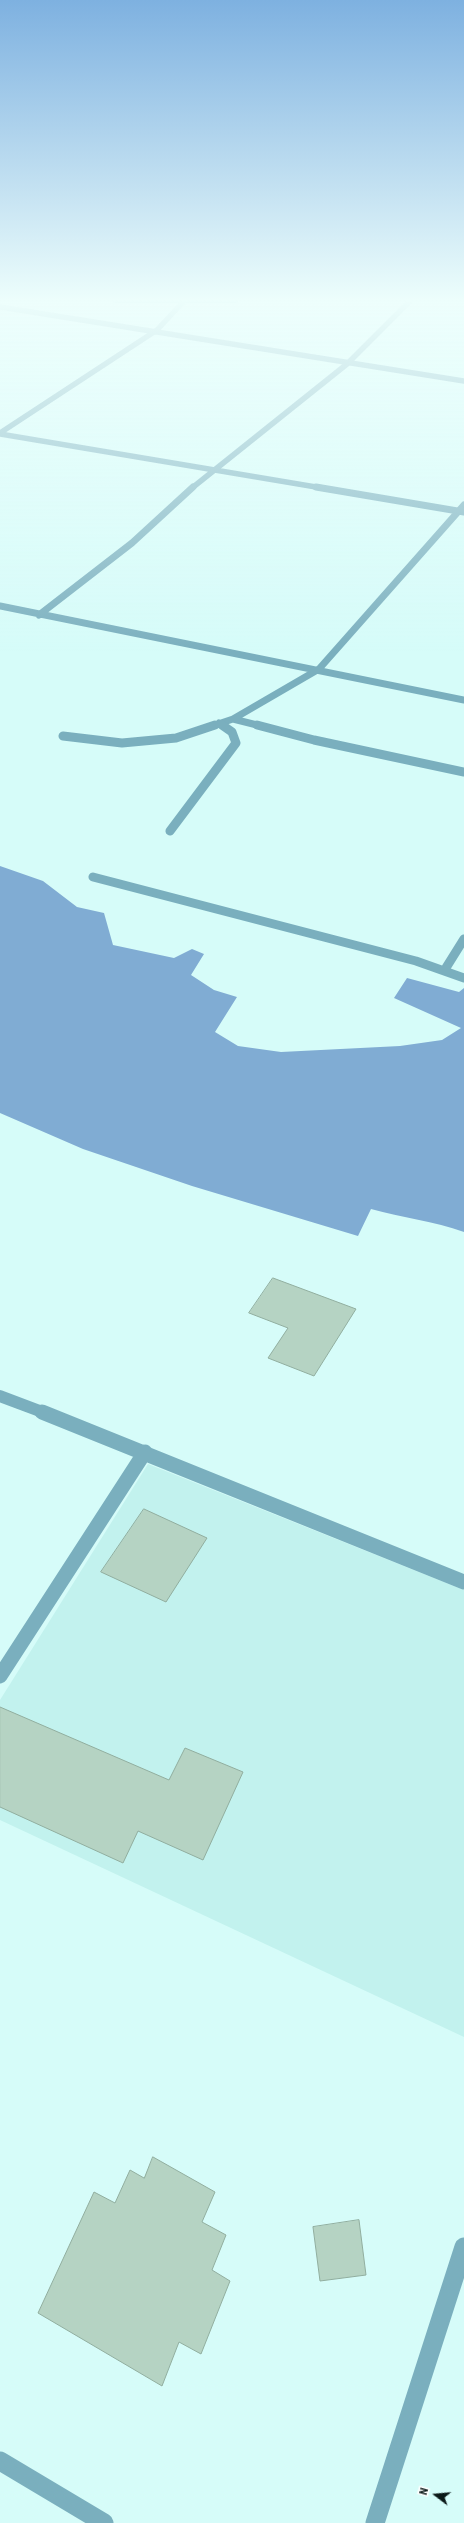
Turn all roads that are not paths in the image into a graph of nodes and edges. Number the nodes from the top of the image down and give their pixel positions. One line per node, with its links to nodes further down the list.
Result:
1 (25, 418): 3 (street)
2 (279, 418): 4 (street)
3 (0, 434): 4 (street)
4 (211, 471): 5 (street); 7 (street)
5 (462, 509): 8 (street)
6 (0, 606): 7 (street)
7 (39, 615): 8 (street)
8 (319, 669): 9 (street); 10 (street)
9 (464, 700)
10 (233, 719): 11 (street); 13 (street)
11 (219, 723): 12 (street); 14 (street)
12 (63, 736)
13 (464, 772)
14 (170, 831)
15 (93, 877): 17 (street)
16 (464, 939): 17 (street)
17 (444, 971): 18 (street)
18 (464, 978)
19 (0, 1396): 20 (street)
20 (145, 1452): 21 (street); 22 (street)
21 (464, 1582)
22 (0, 1676)
23 (464, 2247): 26 (street)
24 (0, 2461): 25 (street)
25 (104, 2523)
26 (374, 2523)

